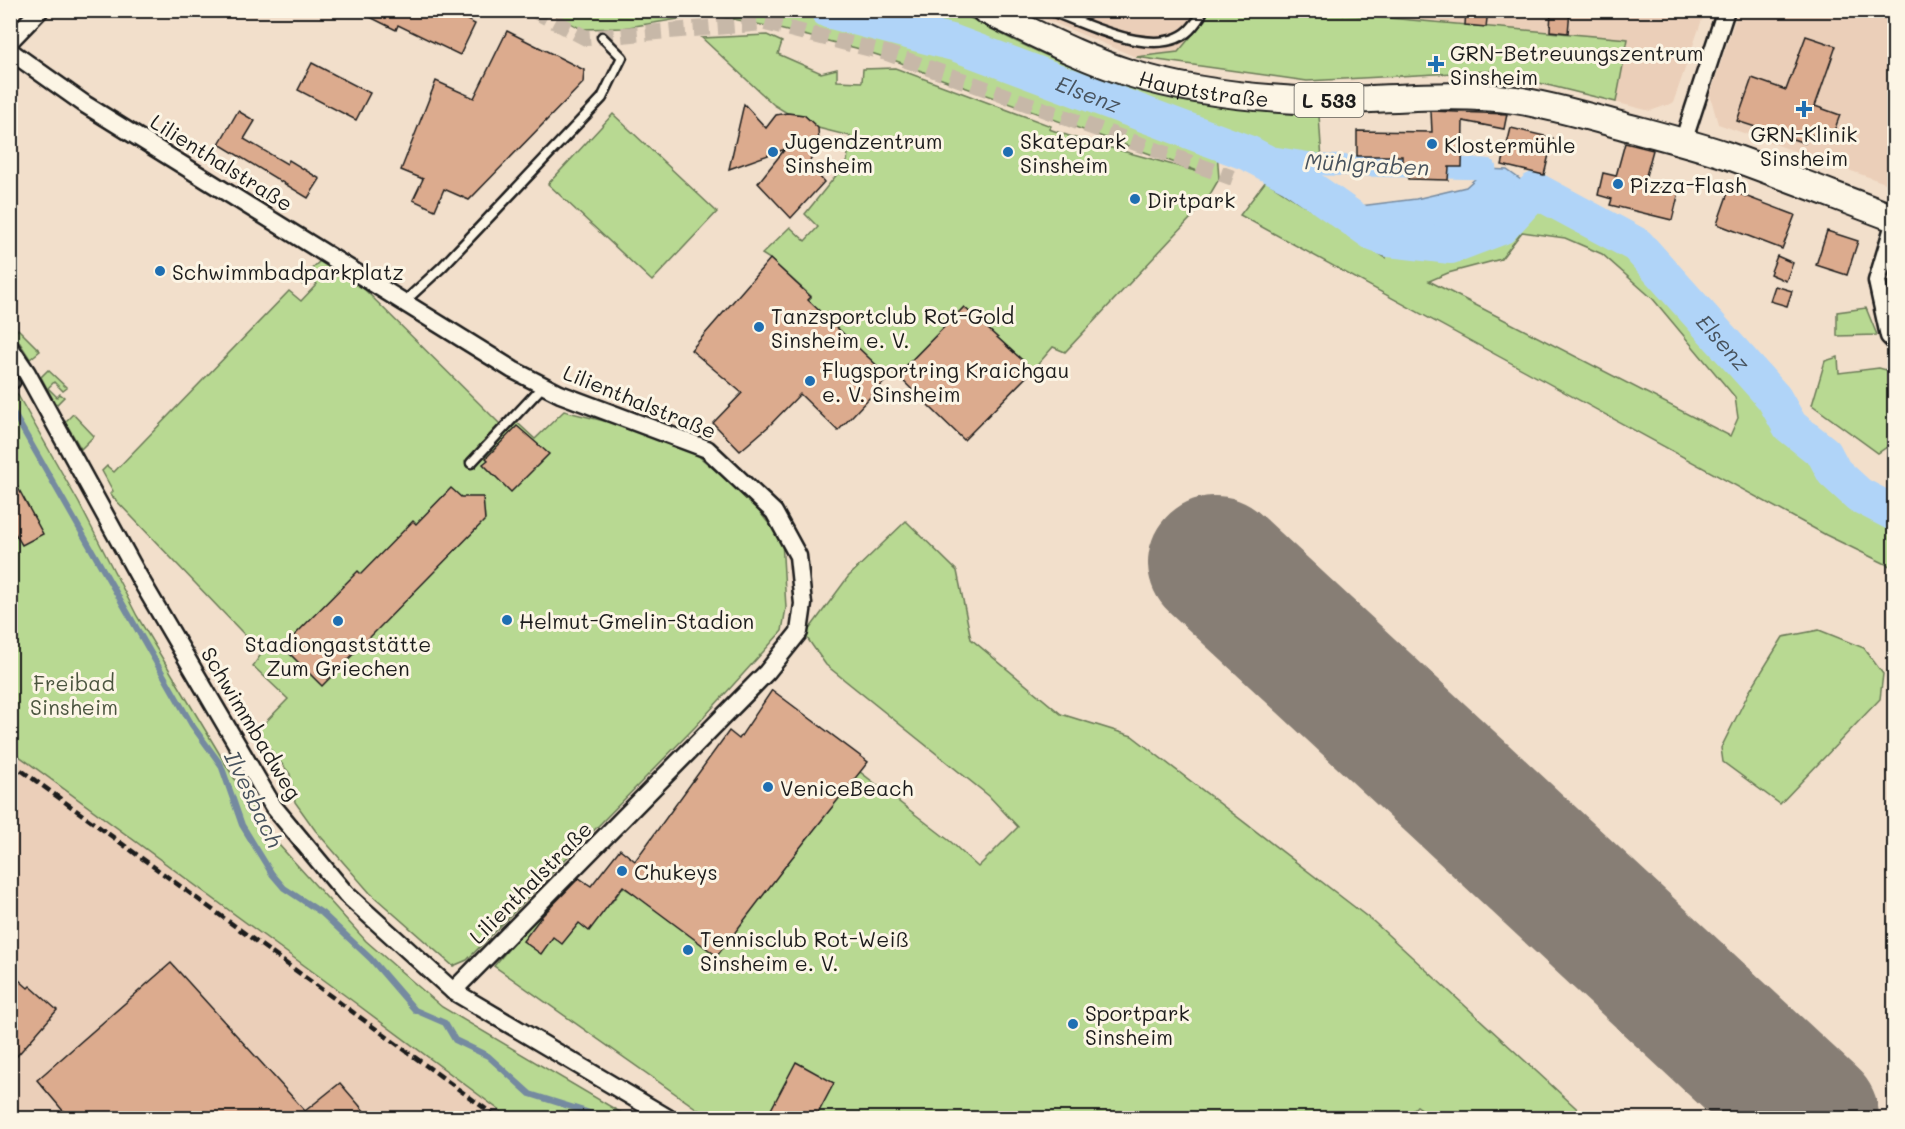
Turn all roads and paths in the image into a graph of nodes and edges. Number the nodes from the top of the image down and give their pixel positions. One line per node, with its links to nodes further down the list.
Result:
1 (40, 10): 7 (street)
2 (985, 10): 9 (main road, Hauptstraße / L 533)
3 (1049, 10): 4 (lane)
4 (1203, 10)
5 (1726, 10): 9 (street)
6 (602, 37): 12 (lane)
7 (10, 41)
8 (10, 51): 12 (street, Lilienthalstraße)
9 (1683, 142): 10 (main road, L 533)
10 (1894, 218)
11 (1894, 224): 13 (street)
12 (405, 302): 15 (street, Lilienthalstraße)
13 (1894, 341)
14 (10, 348): 17 (street, Schwimmbadweg)
15 (543, 386): 16 (lane); 17 (street, Lilienthalstraße)
16 (471, 463)
17 (453, 991): 18 (street, Schwimmbadweg)
18 (668, 1119)

